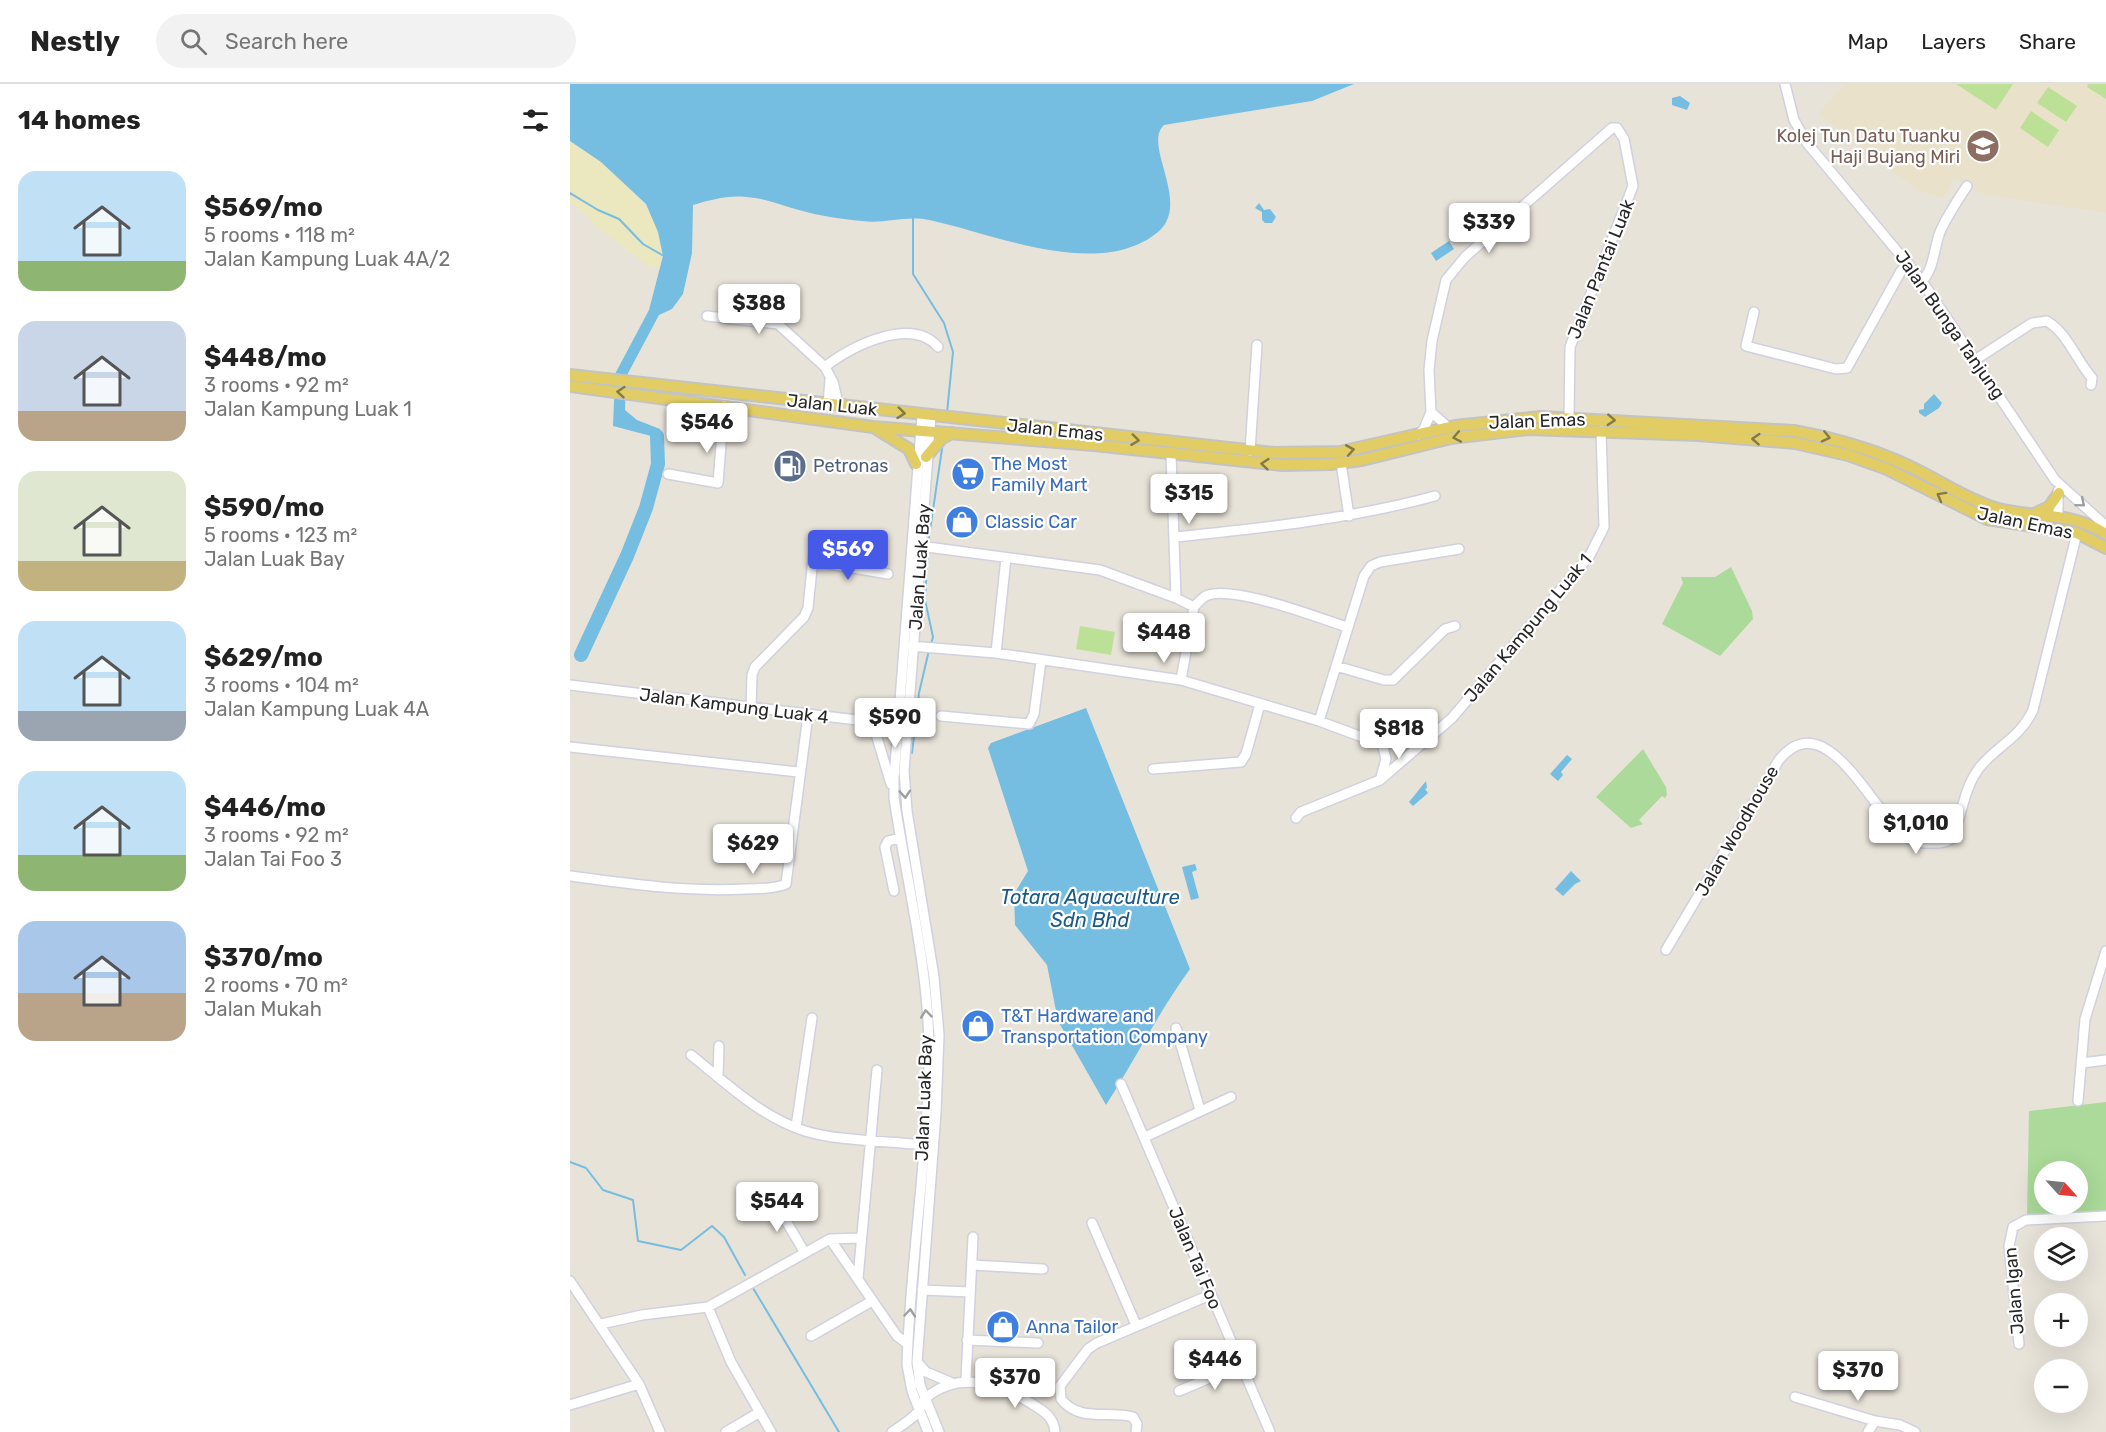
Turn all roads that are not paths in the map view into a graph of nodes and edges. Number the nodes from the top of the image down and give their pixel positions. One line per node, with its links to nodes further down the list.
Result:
1 (1785, 84): 3 (street, Jalan Bunga Tanjung)
2 (1966, 186): 4 (street)
3 (1909, 264): 4 (street, Jalan Bunga Tanjung); 5 (street)
4 (1922, 280): 9 (street, Jalan Bunga Tanjung)
5 (1754, 312)
6 (707, 316): 10 (street)
7 (1257, 345): 28 (street)
8 (938, 346): 10 (street)
9 (1975, 360): 13 (street); 34 (street, Jalan Bunga Tanjung)
10 (825, 367): 16 (street)
11 (570, 375): 12 (main road, Jalan Luak)
12 (596, 385): 14 (main road, Jalan Luak); 15 (main road, Jalan Luak)
13 (2091, 385)
14 (570, 386)
15 (649, 390): 16 (main road, Jalan Luak); 17 (main road, Jalan Luak)
16 (834, 405): 19 (main road, Jalan Luak, one-way to 19)
17 (724, 406): 22 (main road, Jalan Luak); 33 (street)
18 (1431, 412): 20 (street, Jalan Pantai Luak); 23 (street); 27 (street)
19 (926, 416): 21 (main road, Jalan Luak); 24 (street, Jalan Luak Bay)
20 (1569, 417): 23 (main road, Jalan Emas); 37 (main road, Jalan Emas, one-way to 37)
21 (947, 418): 28 (main road, Jalan Emas, one-way to 28)
22 (873, 426): 24 (main road, Jalan Luak); 32 (main road)
23 (1448, 427): 27 (main road, Jalan Emas)
24 (924, 430): 26 (main road, Jalan Luak); 30 (street, Jalan Luak Bay); 32 (street, Jalan Luak Bay)
25 (1601, 430): 31 (main road, Jalan Emas, one-way to 31); 41 (main road, Jalan Emas, one-way to 25); 72 (street, Jalan Kampung Luak 1)
26 (946, 434): 29 (main road, Jalan Emas); 30 (main road)
27 (1418, 435): 28 (main road, Jalan Emas, one-way to 27)
28 (1250, 451)
29 (1171, 454): 31 (main road, Jalan Emas, one-way to 29); 43 (street)
30 (926, 457): 45 (street, Jalan Luak Bay)
31 (1341, 463): 39 (street)
32 (916, 464): 56 (street, Jalan Luak Bay)
33 (668, 474)
34 (2055, 480): 35 (street); 40 (street, one-way to 40)
35 (2059, 493): 37 (main road); 38 (street)
36 (1435, 496): 39 (street)
37 (2036, 513): 38 (main road, Jalan Emas)
38 (2058, 515): 41 (main road); 42 (main road, Jalan Emas)
39 (1349, 516): 43 (street)
40 (2106, 526)
41 (2077, 534): 46 (main road, Jalan Emas); 83 (street, Jalan Woodhouse)
42 (2106, 534)
43 (1176, 537): 51 (street)
44 (815, 539): 49 (street)
45 (920, 546): 48 (street); 55 (street, Jalan Luak Bay)
46 (2106, 548)
47 (1459, 549): 54 (street)
48 (1006, 558): 51 (street); 57 (street)
49 (813, 561): 50 (street); 64 (street)
50 (888, 574)
51 (1176, 598): 52 (street)
52 (1194, 607): 54 (street); 60 (street)
53 (1455, 626): 59 (street)
54 (1347, 627): 59 (street)
55 (919, 645): 56 (street); 57 (street); 67 (street, Jalan Luak Bay)
56 (903, 646): 62 (street, Jalan Luak Bay)
57 (996, 653): 58 (street)
58 (1041, 661): 60 (street); 66 (street)
59 (1336, 666): 68 (street)
60 (1181, 680): 63 (street)
61 (570, 685): 64 (street, Jalan Kampung Luak 4)
62 (898, 702): 69 (street); 70 (street, Jalan Luak Bay)
63 (1260, 704): 68 (street); 75 (street)
64 (751, 709): 65 (street, Jalan Kampung Luak 4)
65 (808, 715): 69 (street, Jalan Kampung Luak 4); 76 (street)
66 (941, 716)
67 (907, 718): 70 (street); 71 (street, Jalan Luak Bay)
68 (1319, 721): 73 (street)
69 (866, 722): 70 (street, Jalan Kampung Luak 4); 78 (street)
70 (898, 725): 71 (street); 78 (street, Jalan Luak Bay)
71 (905, 735): 112 (street, Jalan Luak Bay, one-way to 112)
72 (1426, 741): 73 (street); 77 (street, Jalan Kampung Luak 1)
73 (1382, 743): 77 (street)
74 (570, 747): 76 (street)
75 (1153, 769)
76 (798, 772): 81 (street)
77 (1380, 780): 79 (street, Jalan Kampung Luak 1)
78 (894, 798): 80 (street, Jalan Luak Bay)
79 (1296, 818)
80 (900, 838): 82 (street); 100 (street, Jalan Luak Bay, one-way to 80)
81 (570, 876)
82 (894, 891)
83 (1666, 950)
84 (2106, 951): 90 (street)
85 (812, 1018): 97 (street)
86 (1176, 1028): 96 (street)
87 (719, 1046): 92 (street)
88 (691, 1055): 92 (street)
89 (2106, 1060): 90 (street)
90 (2082, 1063): 95 (street)
91 (877, 1070): 99 (street)
92 (718, 1077): 97 (street)
93 (1121, 1084): 98 (street, Jalan Tai Foo)
94 (1231, 1097): 96 (street)
95 (2078, 1101)
96 (1200, 1110): 98 (street)
97 (796, 1127): 99 (street)
98 (1145, 1137): 114 (street, Jalan Tai Foo)
99 (872, 1139): 100 (street); 105 (street)
100 (924, 1145): 122 (street, Jalan Luak Bay, one-way to 100)
101 (773, 1199): 107 (street)
102 (2106, 1216): 123 (street, Jalan Igan)
103 (1092, 1223): 118 (street)
104 (973, 1237): 108 (street)
105 (861, 1238): 106 (street); 110 (street)
106 (830, 1239): 107 (street); 110 (street)
107 (805, 1253): 116 (street)
108 (972, 1265): 109 (street); 113 (street)
109 (1043, 1269)
110 (858, 1278): 115 (street)
111 (570, 1281): 117 (street)
112 (922, 1290): 113 (street); 124 (street, Jalan Luak Bay)
113 (970, 1292): 120 (street)
114 (1210, 1296): 118 (street); 125 (street, Jalan Tai Foo)
115 (872, 1301): 119 (street); 122 (street)
116 (708, 1307): 117 (street); 134 (street)
117 (601, 1324): 128 (street)
118 (1136, 1325): 132 (street)
119 (811, 1336)
120 (967, 1340): 121 (street); 126 (street)
121 (1038, 1343)
122 (908, 1344): 135 (street, Jalan Luak Bay)
123 (2019, 1344)
124 (917, 1362): 127 (street); 131 (street, Jalan Luak Bay)
125 (1240, 1365): 129 (street); 140 (street, Jalan Tai Foo)
126 (966, 1379): 127 (street); 137 (street)
127 (952, 1383): 131 (street)
128 (639, 1384): 133 (street); 141 (street)
129 (1179, 1391)
130 (1795, 1397): 138 (street)
131 (925, 1398): 135 (street); 136 (street, Jalan Luak Bay)
132 (1066, 1404): 137 (street); 148 (street)
133 (570, 1405)
134 (759, 1412): 142 (street); 143 (street)
135 (919, 1412): 136 (street); 139 (street); 145 (street, Jalan Luak Bay)
136 (934, 1419): 146 (street, Jalan Luak Bay)
137 (1051, 1419): 147 (street)
138 (1875, 1421): 150 (street); 151 (street)
139 (905, 1423): 144 (street); 145 (street)
140 (1269, 1430): 149 (street)
141 (660, 1432)
142 (726, 1432)
143 (771, 1432)
144 (892, 1432)
145 (927, 1432)
146 (939, 1432)
147 (1055, 1432)
148 (1136, 1432)
149 (1257, 1432)
150 (1868, 1432)
151 (1915, 1432)

